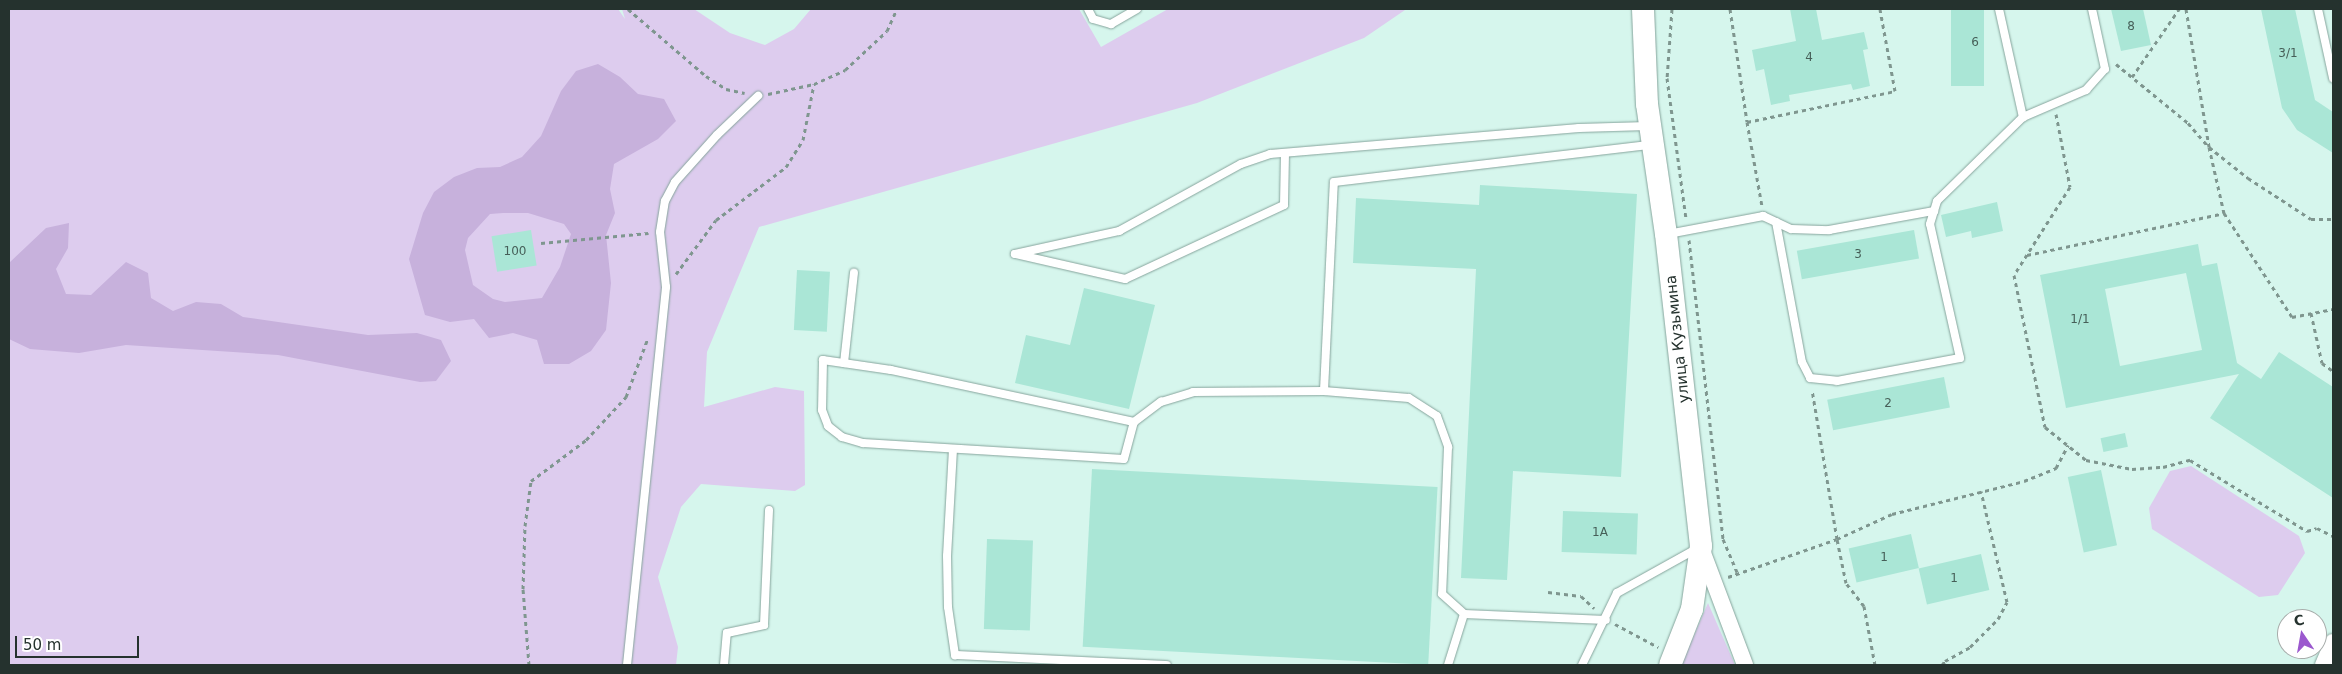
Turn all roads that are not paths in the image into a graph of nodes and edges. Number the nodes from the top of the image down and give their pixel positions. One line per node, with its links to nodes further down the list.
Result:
1 (1088, 9): 2 (lane)
2 (1137, 9)
3 (1643, 9): 10 (main road, улица Кузьмина)
4 (1999, 9): 9 (lane)
5 (2092, 9): 9 (lane)
6 (2318, 9): 7 (lane)
7 (2333, 78)
8 (758, 96): 26 (lane)
9 (2023, 117): 12 (lane)
10 (1651, 135): 11 (lane); 14 (main road, улица Кузьмина); 17 (lane)
11 (1285, 153): 11 (lane)
12 (1934, 211): 13 (lane); 13 (lane)
13 (1776, 222): 14 (lane)
14 (1677, 233): 21 (main road, улица Кузьмина)
15 (854, 273): 16 (lane)
16 (844, 363): 18 (lane); 19 (lane)
17 (1324, 391): 18 (lane); 22 (lane)
18 (1134, 422): 19 (lane)
19 (953, 449): 28 (lane)
20 (769, 510): 27 (lane)
21 (1701, 546): 23 (lane); 25 (main road, улица Кузьмина); 31 (street)
22 (1464, 614): 23 (lane); 29 (lane)
23 (1606, 620): 30 (lane)
24 (2333, 642): 32 (street)
25 (1662, 659)
26 (627, 665)
27 (724, 665)
28 (1167, 665)
29 (1448, 665)
30 (1582, 665)
31 (1745, 665)
32 (2323, 665)

